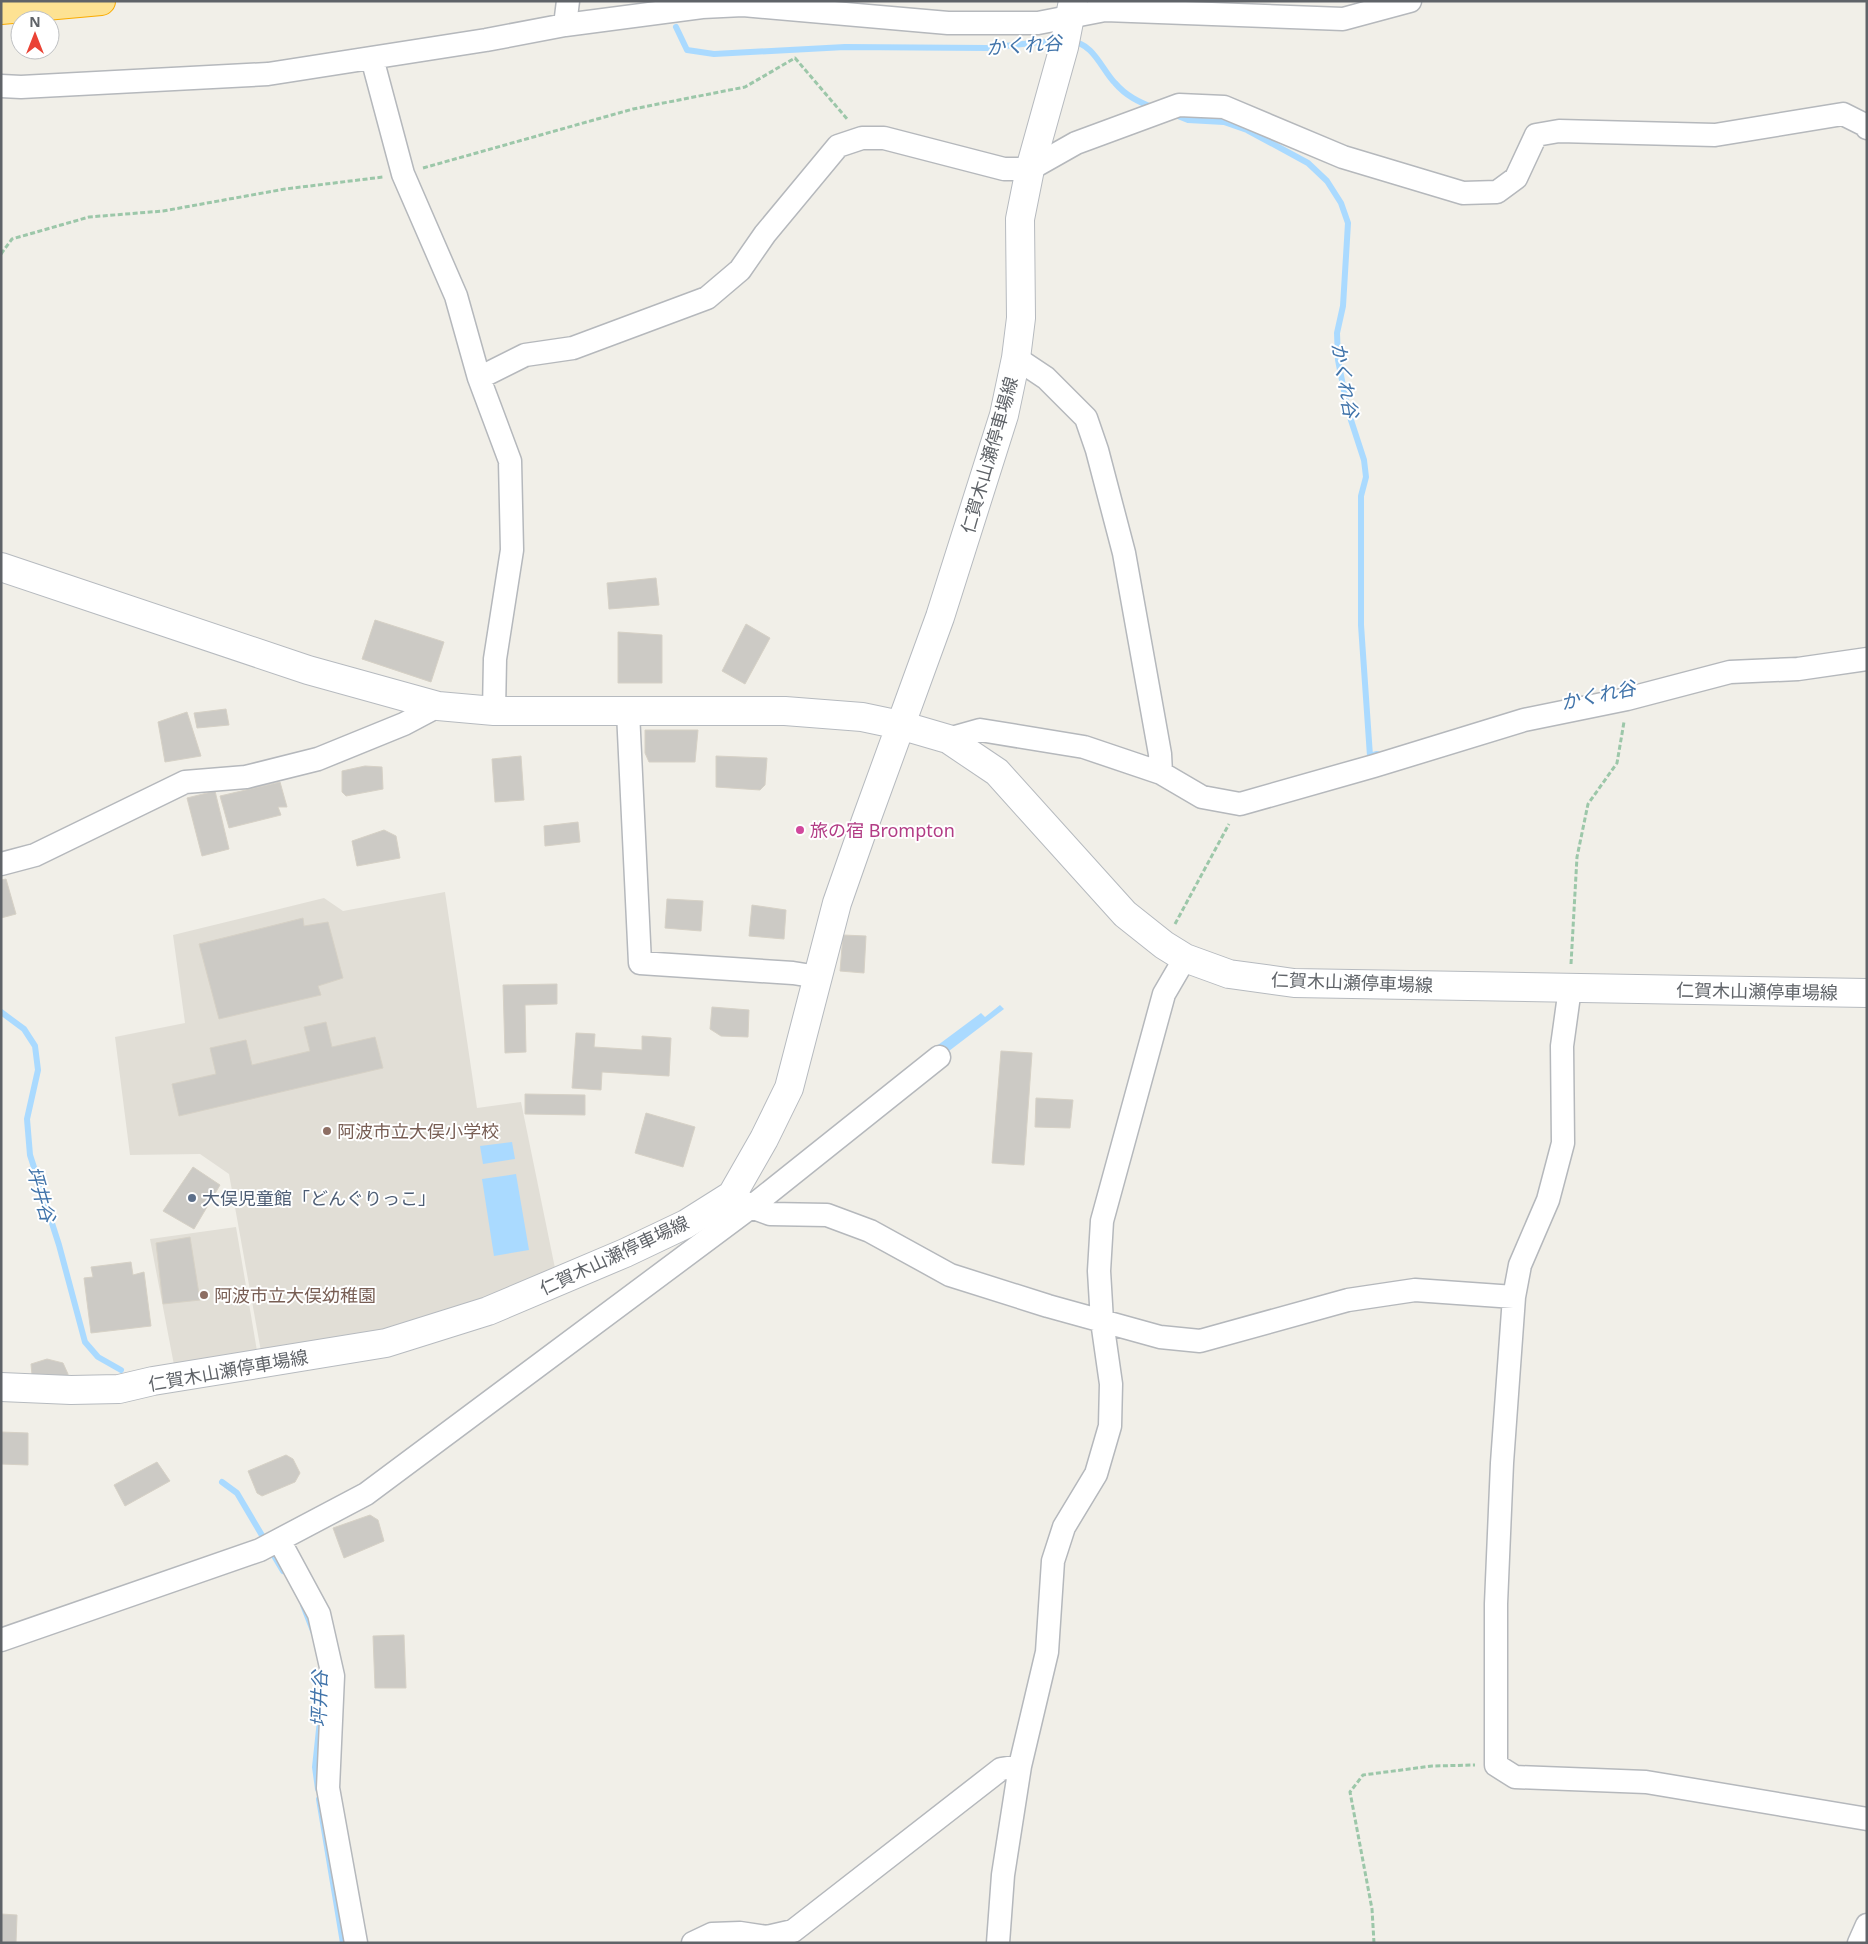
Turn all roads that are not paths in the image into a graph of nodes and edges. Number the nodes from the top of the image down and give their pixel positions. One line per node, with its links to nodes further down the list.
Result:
1 (101, 1): 4 (highway)
2 (568, 1): 5 (street)
3 (1410, 1): 6 (street)
4 (1, 10)
5 (565, 25): 6 (street); 7 (street)
6 (1068, 25): 10 (main road, 仁賀木山瀬停車場線)
7 (372, 58): 8 (street); 12 (street)
8 (1, 86)
9 (1867, 128): 10 (street)
10 (1030, 169): 11 (main road, 仁賀木山瀬停車場線); 12 (street)
11 (1016, 358): 18 (main road, 仁賀木山瀬停車場線); 20 (street)
12 (479, 378): 16 (street)
13 (1, 567): 15 (main road)
14 (1867, 659): 20 (street)
15 (438, 706): 16 (main road); 21 (street)
16 (494, 711): 17 (main road)
17 (628, 712): 18 (main road); 23 (street)
18 (900, 725): 19 (main road, 仁賀木山瀬停車場線); 23 (main road, 仁賀木山瀬停車場線)
19 (948, 739): 20 (street); 22 (main road, 仁賀木山瀬停車場線)
20 (1161, 773)
21 (1, 864)
22 (1175, 952): 24 (main road, 仁賀木山瀬停車場線); 29 (street)
23 (818, 977): 27 (main road, 仁賀木山瀬停車場線)
24 (1570, 988): 25 (main road, 仁賀木山瀬停車場線); 28 (street)
25 (1867, 993)
26 (939, 1057): 27 (street)
27 (741, 1201): 29 (street); 30 (main road, 仁賀木山瀬停車場線); 31 (street)
28 (1514, 1297): 29 (street); 34 (street)
29 (1102, 1321): 33 (street)
30 (1, 1387)
31 (269, 1545): 32 (street); 36 (street)
32 (1, 1640)
33 (1020, 1766): 37 (street); 38 (street)
34 (1867, 1819)
35 (1867, 1925): 39 (street)
36 (356, 1943)
37 (693, 1943)
38 (998, 1943)
39 (1859, 1943)

